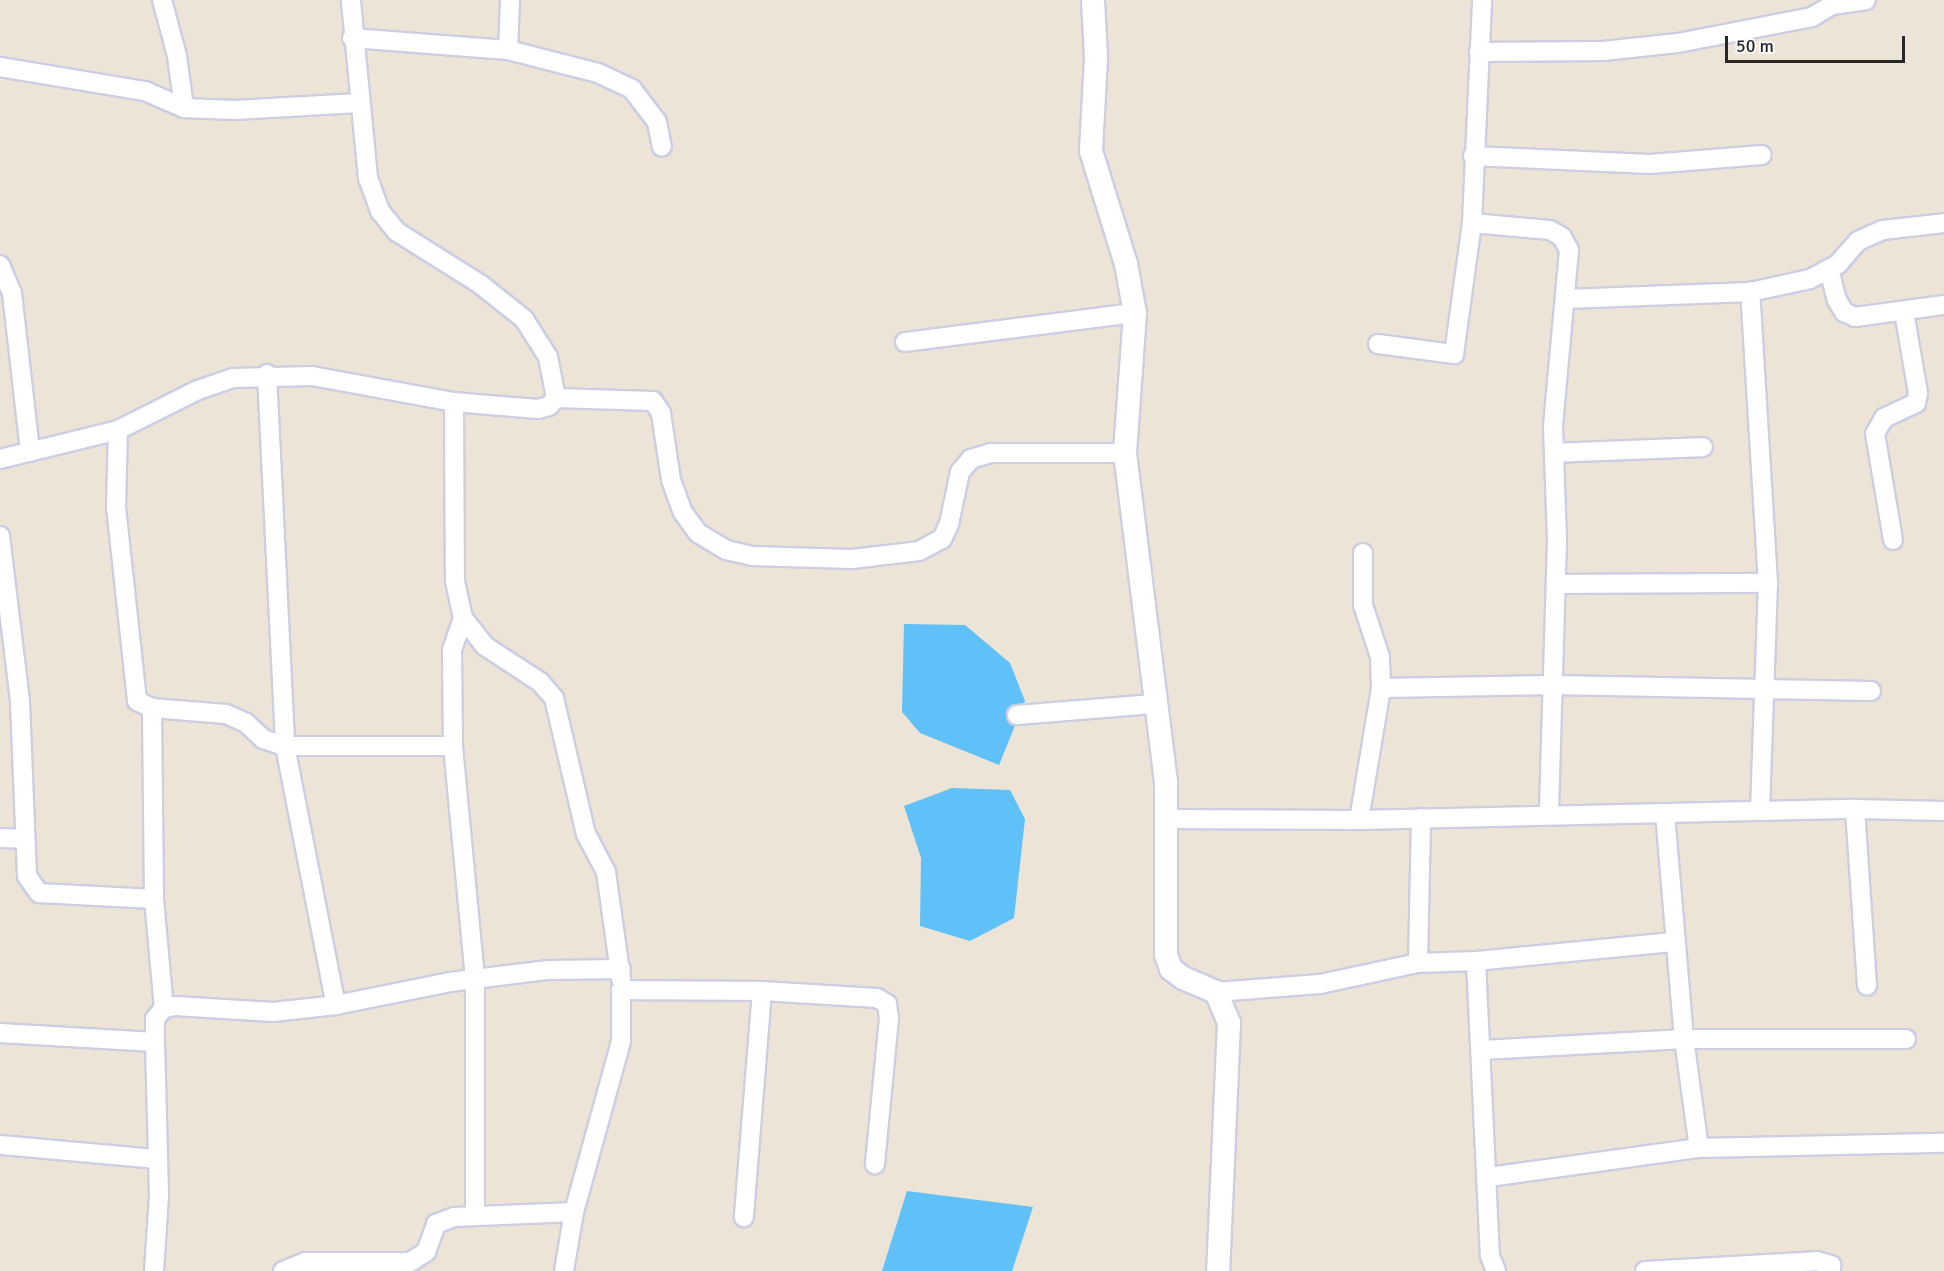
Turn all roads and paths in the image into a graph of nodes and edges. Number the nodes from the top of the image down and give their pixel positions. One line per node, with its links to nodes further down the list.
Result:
1 (162, 0): 13 (street)
2 (351, 0): 8 (street)
3 (510, 0): 9 (street)
4 (1093, 0): 25 (street)
5 (1482, 0): 10 (street)
6 (1866, 0): 7 (street)
7 (1832, 3): 10 (street)
8 (352, 38): 9 (street); 12 (street)
9 (508, 50): 14 (street)
10 (1479, 52): 16 (street)
11 (0, 67): 13 (street)
12 (359, 103): 13 (street); 29 (street)
13 (184, 108)
14 (662, 147)
15 (1762, 155): 16 (street)
16 (1473, 156): 17 (street)
17 (1472, 223): 22 (street); 27 (street)
18 (1944, 223): 20 (street)
19 (0, 265): 33 (street)
20 (1829, 269): 21 (street); 24 (street)
21 (1750, 292): 22 (street); 40 (street)
22 (1566, 299): 35 (street)
23 (1944, 305): 24 (street)
24 (1904, 312): 38 (street)
25 (1135, 313): 26 (street); 34 (street)
26 (905, 342)
27 (1378, 344)
28 (267, 374): 30 (street); 31 (street); 50 (street)
29 (556, 398): 30 (street); 34 (street)
30 (454, 402): 42 (street)
31 (118, 430): 33 (street); 48 (street)
32 (1703, 447): 35 (street)
33 (30, 452): 36 (street)
34 (1125, 453): 47 (street)
35 (1554, 453): 41 (street)
36 (0, 459)
37 (0, 536): 61 (street)
38 (1893, 540)
39 (1363, 553): 44 (street)
40 (1768, 583): 41 (street); 45 (street)
41 (1556, 584): 43 (street)
42 (463, 618): 51 (street); 66 (street)
43 (1553, 685): 44 (street); 45 (street); 56 (street)
44 (1381, 688): 59 (street)
45 (1767, 689): 46 (street); 53 (street)
46 (1871, 691)
47 (1154, 704): 49 (street); 58 (street)
48 (152, 708): 50 (street); 62 (street)
49 (1017, 715)
50 (285, 746): 51 (street); 72 (street)
51 (453, 746): 67 (street)
52 (1855, 809): 53 (street); 54 (street); 68 (street)
53 (1760, 811): 55 (street)
54 (1944, 811)
55 (1665, 813): 56 (street); 63 (street)
56 (1549, 815): 57 (street)
57 (1421, 818): 59 (street); 65 (street)
58 (1166, 819): 59 (street); 71 (street)
59 (1359, 820)
60 (0, 838): 61 (street)
61 (25, 839): 62 (street)
62 (154, 899): 73 (street)
63 (1674, 942): 64 (street); 75 (street)
64 (1476, 961): 65 (street); 78 (street)
65 (1418, 963): 71 (street)
66 (621, 969): 67 (street); 69 (street)
67 (476, 979): 72 (street); 86 (street)
68 (1867, 986)
69 (621, 990): 70 (street); 85 (street)
70 (762, 991): 83 (street); 87 (street)
71 (1216, 992): 92 (street)
72 (336, 1005): 73 (street)
73 (164, 1008): 77 (street)
74 (0, 1033): 77 (street)
75 (1684, 1039): 76 (street); 78 (street); 81 (street)
76 (1906, 1039)
77 (155, 1042): 82 (street)
78 (1482, 1050): 84 (street)
79 (1944, 1143): 81 (street)
80 (0, 1145): 82 (street)
81 (1699, 1148): 84 (street)
82 (157, 1159): 89 (street)
83 (875, 1164)
84 (1489, 1177): 93 (street)
85 (574, 1212): 86 (street); 91 (street)
86 (475, 1216): 90 (street)
87 (744, 1217)
88 (1676, 1270): 94 (street); 95 (street)
89 (154, 1271)
90 (283, 1271)
91 (564, 1271)
92 (1218, 1271)
93 (1496, 1271)
94 (1645, 1271)
95 (1831, 1271)

